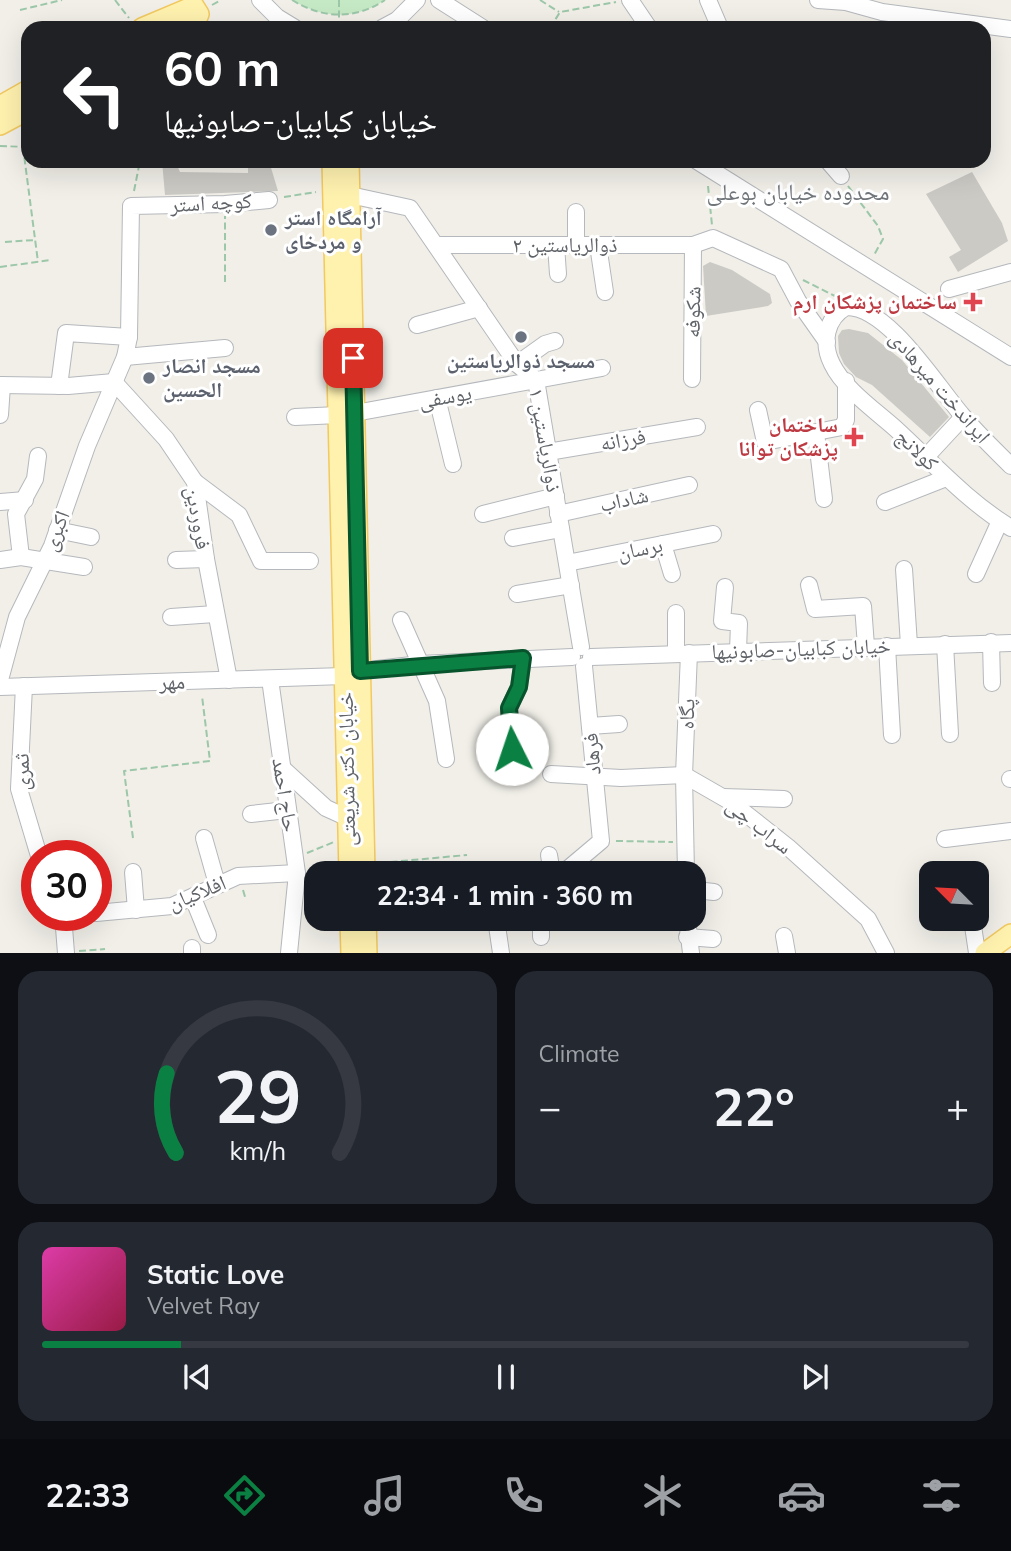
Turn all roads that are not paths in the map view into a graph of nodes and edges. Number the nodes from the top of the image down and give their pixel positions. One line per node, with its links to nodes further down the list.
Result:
1 (260, 0): 9 (street)
2 (417, 0): 10 (street)
3 (629, 0): 12 (street)
4 (708, 0): 13 (street)
5 (818, 0): 6 (street)
6 (849, 1): 8 (street)
7 (442, 2): 11 (street)
8 (914, 8): 14 (street)
9 (284, 21)
10 (395, 21)
11 (472, 21)
12 (644, 21)
13 (717, 21)
14 (961, 21)
15 (991, 28): 16 (street)
16 (1011, 29)
17 (21, 94): 18 (main road)
18 (0, 106)
19 (21, 114): 20 (main road)
20 (0, 125)
21 (334, 168): 26 (main road, خیابان دکتر شریعتی)
22 (347, 168): 26 (main road, خیابان دکتر شریعتی)
23 (708, 168): 46 (street)
24 (835, 168): 25 (street)
25 (842, 176)
26 (341, 192): 30 (street, ذوالریاستین ۱); 57 (main road, خیابان دکتر شریعتی)
27 (269, 200): 28 (street, کوچه استر)
28 (131, 206): 41 (street, اکبری)
29 (576, 212): 32 (street)
30 (436, 245): 31 (street, ذوالریاستین ۲); 39 (street, ذوالریاستین ۱)
31 (556, 245): 32 (street, ذوالریاستین ۲); 36 (street)
32 (576, 245): 33 (street, ذوالریاستین ۲)
33 (598, 245): 34 (street, ذوالریاستین ۲); 38 (street)
34 (693, 245): 43 (street); 49 (street, شکوفه)
35 (1011, 272): 37 (street)
36 (558, 274)
37 (950, 289)
38 (605, 292)
39 (479, 308): 40 (street); 47 (street, ذوالریاستین ۱)
40 (417, 325)
41 (129, 337): 45 (street, اکبری); 54 (street)
42 (555, 341): 47 (street)
43 (827, 342): 51 (street, کولانج); 60 (street, ایراندخت میرهادی)
44 (225, 348): 45 (street)
45 (125, 357): 52 (street, اکبری)
46 (1011, 357)
47 (517, 364): 50 (street, ذوالریاستین ۱)
48 (602, 369): 50 (street, یوسفی)
49 (692, 379)
50 (536, 380): 55 (street, یوسفی); 63 (street, ذوالریاستین ۱)
51 (846, 381): 62 (street); 65 (street, کولانج)
52 (114, 382): 54 (street); 69 (street, فروردین); 79 (street, اکبری)
53 (1, 385): 54 (street); 58 (street)
54 (59, 386)
55 (437, 398): 57 (street, یوسفی); 66 (street)
56 (758, 410): 62 (street)
57 (346, 414): 59 (street, یوسفی); 114 (main road, خیابان دکتر شریعتی)
58 (0, 415)
59 (295, 417)
60 (963, 417): 65 (street); 67 (street, ایراندخت میرهادی)
61 (697, 427): 63 (street, فرزانه)
62 (816, 433): 72 (street)
63 (548, 452): 71 (street, ذوالریاستین ۱)
64 (38, 456): 73 (street)
65 (925, 458): 68 (street, کولانج)
66 (453, 464)
67 (1011, 466)
68 (946, 478): 75 (street); 78 (street, کولانج)
69 (195, 482): 86 (street, فروردین); 89 (street)
70 (689, 485): 77 (street, شاداب)
71 (555, 496): 76 (street); 77 (street, ذوالریاستین ۱)
72 (824, 499)
73 (25, 500): 74 (street); 84 (street)
74 (0, 502)
75 (885, 502)
76 (483, 514)
77 (560, 522): 82 (street, شاداب); 90 (street, ذوالریاستین ۱)
78 (1005, 524): 94 (street)
79 (57, 530): 81 (street); 85 (street, اکبری)
80 (713, 534): 83 (street, برسان)
81 (91, 537)
82 (513, 538)
83 (663, 544): 90 (street, برسان); 93 (street)
84 (21, 557): 85 (street); 87 (street)
85 (45, 559): 91 (street); 116 (street, اکبری)
86 (206, 559): 88 (street); 100 (street, فروردین)
87 (0, 560)
88 (176, 560)
89 (310, 561)
90 (567, 563): 95 (street, ذوالریاستین ۱)
91 (85, 567)
92 (904, 569): 106 (street)
93 (672, 573)
94 (976, 575)
95 (570, 585): 98 (street); 111 (street, ذوالریاستین ۱)
96 (809, 585): 107 (street)
97 (725, 587): 109 (street)
98 (517, 594)
99 (676, 613): 110 (street, پگاه)
100 (215, 614): 101 (street); 117 (street, فروردین)
101 (171, 617)
102 (401, 620): 113 (street)
103 (991, 642): 104 (street, خیابان کبابیان-صابونیها); 105 (street, خیابان کبابیان-صابونیها); 118 (street)
104 (945, 643): 106 (street, خیابان کبابیان-صابونیها); 123 (street)
105 (1011, 643)
106 (909, 645): 108 (street, خیابان کبابیان-صابونیها)
107 (866, 646): 108 (street, خیابان کبابیان-صابونیها); 109 (street, خیابان کبابیان-صابونیها)
108 (887, 646): 124 (street)
109 (738, 651): 110 (street, خیابان کبابیان-صابونیها)
110 (683, 654): 111 (street, خیابان کبابیان-صابونیها); 130 (street, پگاه)
111 (582, 657): 112 (street, خیابان کبابیان-صابونیها); 122 (street, فرهاد)
112 (523, 658): 113 (street, خیابان کبابیان-صابونیها); 127 (street)
113 (420, 664): 114 (street, خیابان کبابیان-صابونیها); 125 (street)
114 (352, 673): 115 (street, مهر); 135 (main road, خیابان دکتر شریعتی); 142 (main road, خیابان دکتر شریعتی)
115 (270, 679): 117 (street, مهر); 126 (street, حاج احمد)
116 (0, 680)
117 (229, 680): 119 (street, مهر)
118 (992, 683)
119 (24, 686): 120 (street, مهر); 139 (street, ثمری)
120 (0, 687)
121 (619, 724): 122 (street)
122 (590, 726): 129 (street, فرهاد)
123 (950, 734)
124 (892, 735)
125 (446, 759)
126 (281, 766): 133 (street, حاج احمد); 135 (street)
127 (514, 774)
128 (551, 774): 129 (street)
129 (594, 775): 130 (street); 144 (street, فرهاد)
130 (684, 775): 131 (street, سراب چی); 145 (street, پگاه)
131 (723, 797): 132 (street); 172 (street, سراب چی)
132 (784, 799)
133 (287, 810): 134 (street); 146 (street, حاج احمد)
134 (251, 814)
135 (348, 827): 141 (main road, خیابان دکتر شریعتی)
136 (1011, 831): 138 (street)
137 (204, 838): 148 (street)
138 (944, 839)
139 (34, 840)
140 (549, 855): 143 (street)
141 (357, 861)
142 (360, 861)
143 (550, 861)
144 (577, 861)
145 (685, 861)
146 (296, 866): 148 (street, افلاکیان); 167 (street, حاج احمد)
147 (133, 872): 152 (street)
148 (217, 884): 151 (street, افلاکیان)
149 (706, 891): 150 (street)
150 (714, 892)
151 (193, 898): 152 (street, افلاکیان); 161 (street)
152 (136, 910): 153 (street, افلاکیان)
153 (112, 912)
154 (65, 931): 166 (street)
155 (350, 931): 168 (main road)
156 (366, 931): 169 (main road)
157 (497, 931): 170 (street)
158 (541, 931): 163 (street)
159 (974, 931): 173 (street)
160 (1011, 934): 174 (main road)
161 (208, 935)
162 (784, 936): 171 (street)
163 (541, 937)
164 (713, 939): 165 (street)
165 (689, 945)
166 (66, 952)
167 (289, 953)
168 (351, 953)
169 (367, 953)
170 (500, 953)
171 (787, 953)
172 (886, 953)
173 (977, 953)
174 (985, 953)

